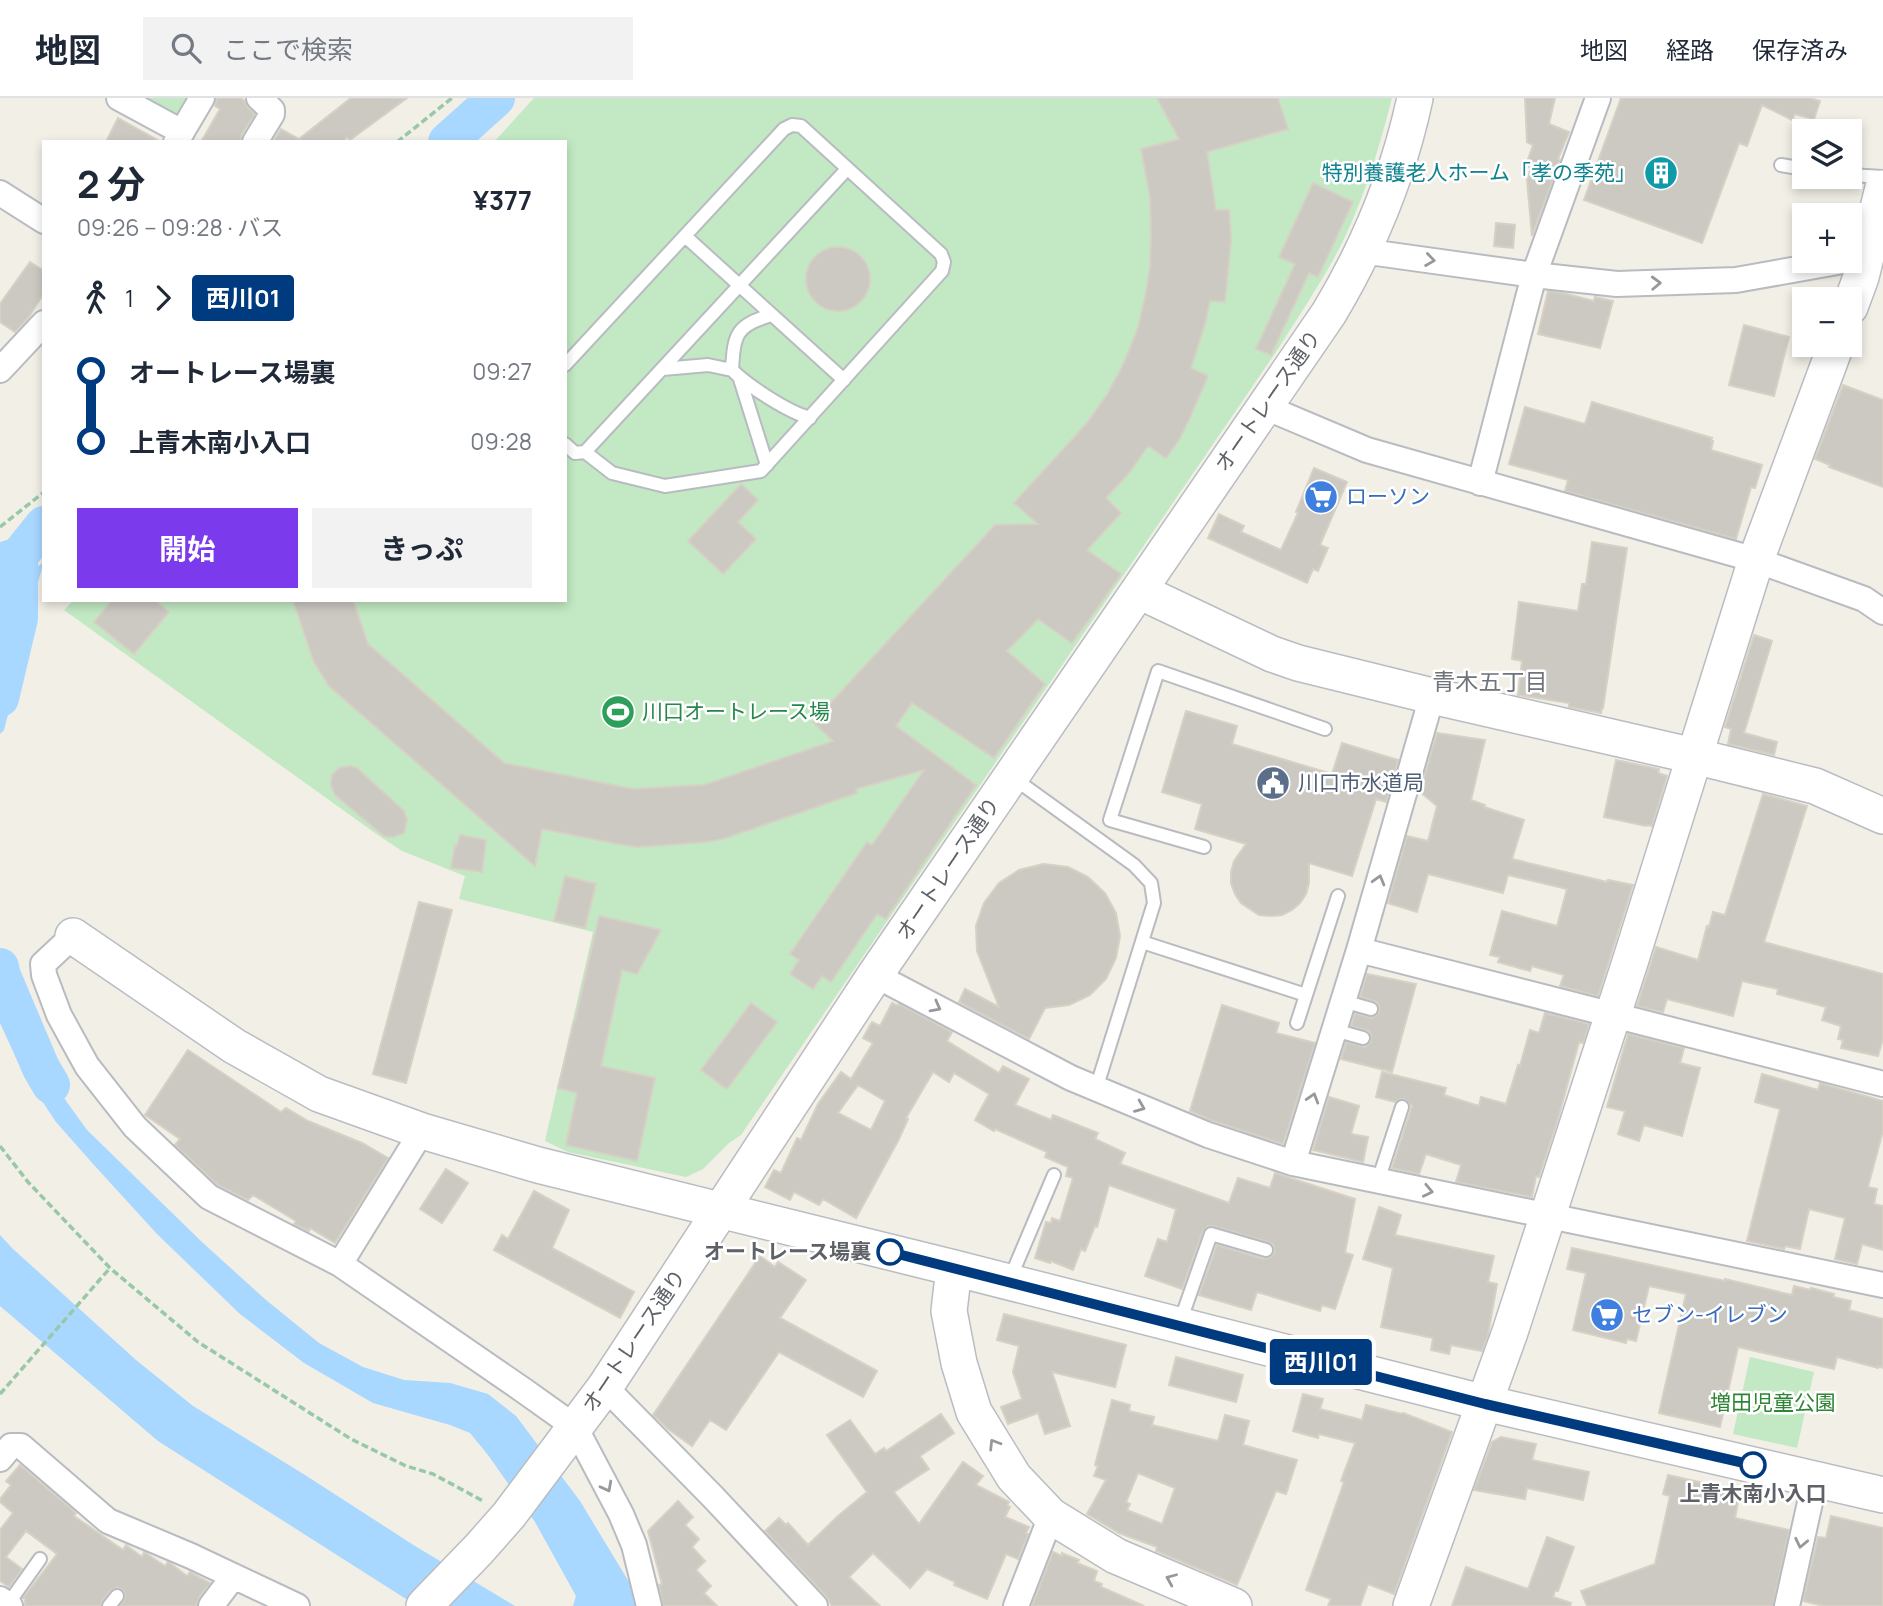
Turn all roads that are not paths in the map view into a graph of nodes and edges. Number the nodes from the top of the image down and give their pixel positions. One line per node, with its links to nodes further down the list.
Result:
1 (119, 98): 6 (street)
2 (202, 98): 6 (street)
3 (259, 98): 7 (street)
4 (1415, 98): 17 (street, オートレース通り)
5 (1598, 98): 20 (street)
6 (179, 137)
7 (257, 140)
8 (1781, 165): 9 (lane)
9 (1792, 167)
10 (847, 169): 16 (lane); 21 (lane); 29 (lane)
11 (1862, 176): 12 (lane)
12 (1883, 177)
13 (1883, 188): 18 (street)
14 (0, 193): 15 (street)
15 (42, 220)
16 (685, 236): 21 (lane); 26 (lane)
17 (1362, 251): 20 (street, one-way to 20); 30 (street, オートレース通り)
18 (1862, 272)
19 (1848, 273): 20 (street, one-way to 19)
20 (1534, 275): 35 (street)
21 (740, 286): 22 (lane); 27 (lane)
22 (772, 315): 28 (lane); 29 (lane)
23 (42, 325): 24 (street)
24 (5, 357)
25 (1832, 357): 36 (street)
26 (567, 363)
27 (663, 369): 28 (lane); 33 (lane)
28 (736, 374): 31 (lane); 34 (lane)
29 (844, 380): 31 (lane)
30 (1265, 407): 35 (street); 37 (street, オートレース通り)
31 (810, 418): 34 (lane)
32 (567, 446): 33 (lane)
33 (585, 452): 34 (lane)
34 (767, 465)
35 (1480, 483): 36 (street)
36 (1756, 561): 38 (street); 41 (street)
37 (1139, 591): 39 (street); 42 (street, オートレース通り)
38 (1883, 612)
39 (1432, 696): 41 (street); 50 (street, one-way to 39)
40 (1325, 729): 44 (lane)
41 (1694, 756): 43 (street); 55 (street)
42 (1012, 776): 45 (lane); 51 (street, オートレース通り)
43 (1883, 816)
44 (1110, 820): 45 (lane); 46 (lane)
45 (1094, 837): 49 (lane)
46 (1204, 847)
47 (1338, 896): 52 (lane)
48 (72, 936): 62 (street); 69 (street)
49 (1142, 942): 52 (lane); 60 (lane)
50 (1359, 950): 53 (street); 55 (street)
51 (876, 975): 60 (street, one-way to 60); 66 (street, オートレース通り)
52 (1306, 995): 56 (lane)
53 (1343, 1001): 54 (lane); 57 (street)
54 (1371, 1009)
55 (1613, 1015): 59 (street); 67 (street)
56 (1297, 1023)
57 (1334, 1030): 58 (lane); 63 (street, one-way to 57)
58 (1363, 1038)
59 (1883, 1084)
60 (1096, 1089): 63 (street, one-way to 63)
61 (1402, 1107): 65 (lane)
62 (422, 1130): 66 (street); 69 (street)
63 (1293, 1163): 65 (street)
64 (1054, 1175): 71 (lane)
65 (1378, 1181): 67 (street, one-way to 67)
66 (721, 1209): 70 (street); 74 (street, オートレース通り)
67 (1548, 1216): 72 (street); 75 (street)
68 (1266, 1250): 73 (lane)
69 (340, 1264): 76 (street)
70 (954, 1268): 71 (street); 80 (street, one-way to 70)
71 (1008, 1282): 73 (street)
72 (1883, 1285)
73 (1179, 1325): 75 (street)
74 (605, 1387): 76 (street, オートレース通り); 88 (street)
75 (1485, 1404): 78 (street); 91 (street)
76 (575, 1427): 86 (street, オートレース通り); 87 (street, one-way to 87)
77 (0, 1460): 82 (street)
78 (1815, 1479): 79 (street); 92 (street, one-way to 92)
79 (1883, 1495)
80 (1051, 1516): 89 (street); 90 (street, one-way to 80)
81 (40, 1559): 83 (lane)
82 (233, 1577): 84 (street); 85 (street)
83 (6, 1603)
84 (212, 1606)
85 (297, 1606)
86 (424, 1606)
87 (649, 1606)
88 (815, 1606)
89 (1016, 1606)
90 (1234, 1606)
91 (1411, 1606)
92 (1787, 1606)

